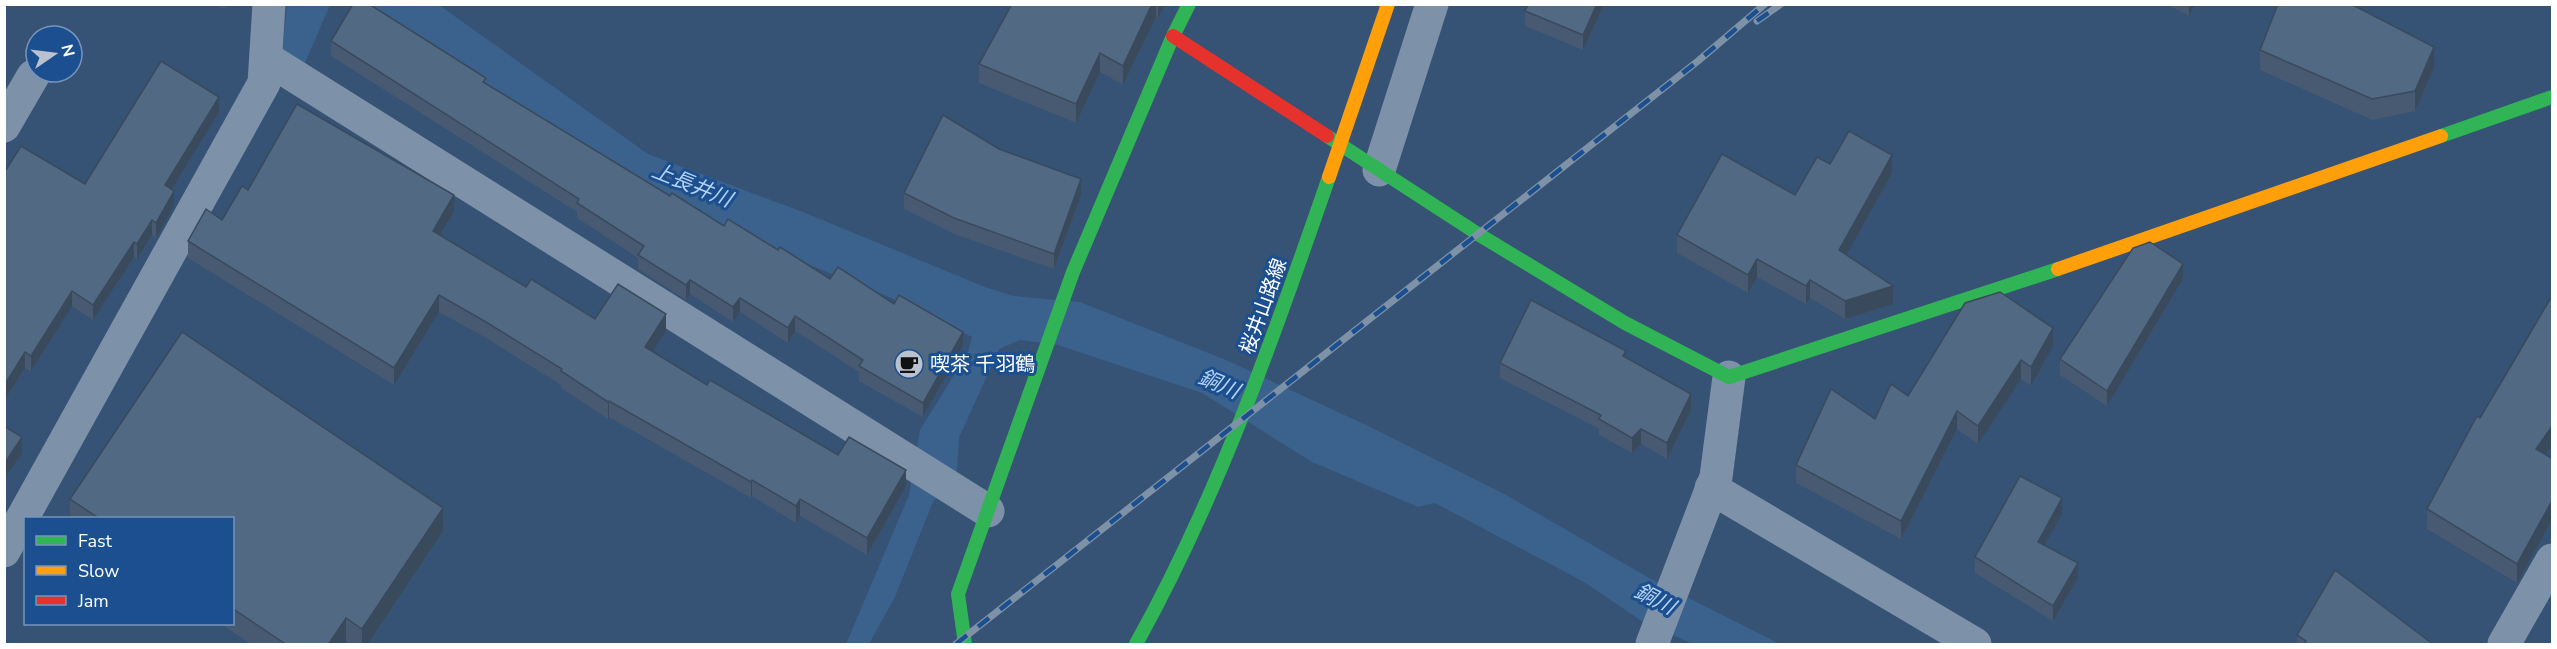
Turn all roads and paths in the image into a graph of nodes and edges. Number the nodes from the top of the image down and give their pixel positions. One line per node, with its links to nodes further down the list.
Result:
1 (269, 4): 6 (street)
2 (1189, 4): 5 (street)
3 (1388, 4): 17 (street, 桜井山路線)
4 (1432, 4): 10 (street)
5 (1173, 36): 10 (street); 13 (street)
6 (266, 58): 13 (street); 14 (street)
7 (28, 84): 9 (street)
8 (2553, 97): 11 (street)
9 (4, 126)
10 (1379, 170): 11 (street)
11 (1729, 378): 12 (street)
12 (1711, 488): 18 (street); 19 (street)
13 (988, 511): 16 (street)
14 (4, 551)
15 (2553, 560): 20 (street)
16 (965, 645)
17 (1136, 645)
18 (1652, 645)
19 (1975, 645)
20 (2504, 645)

